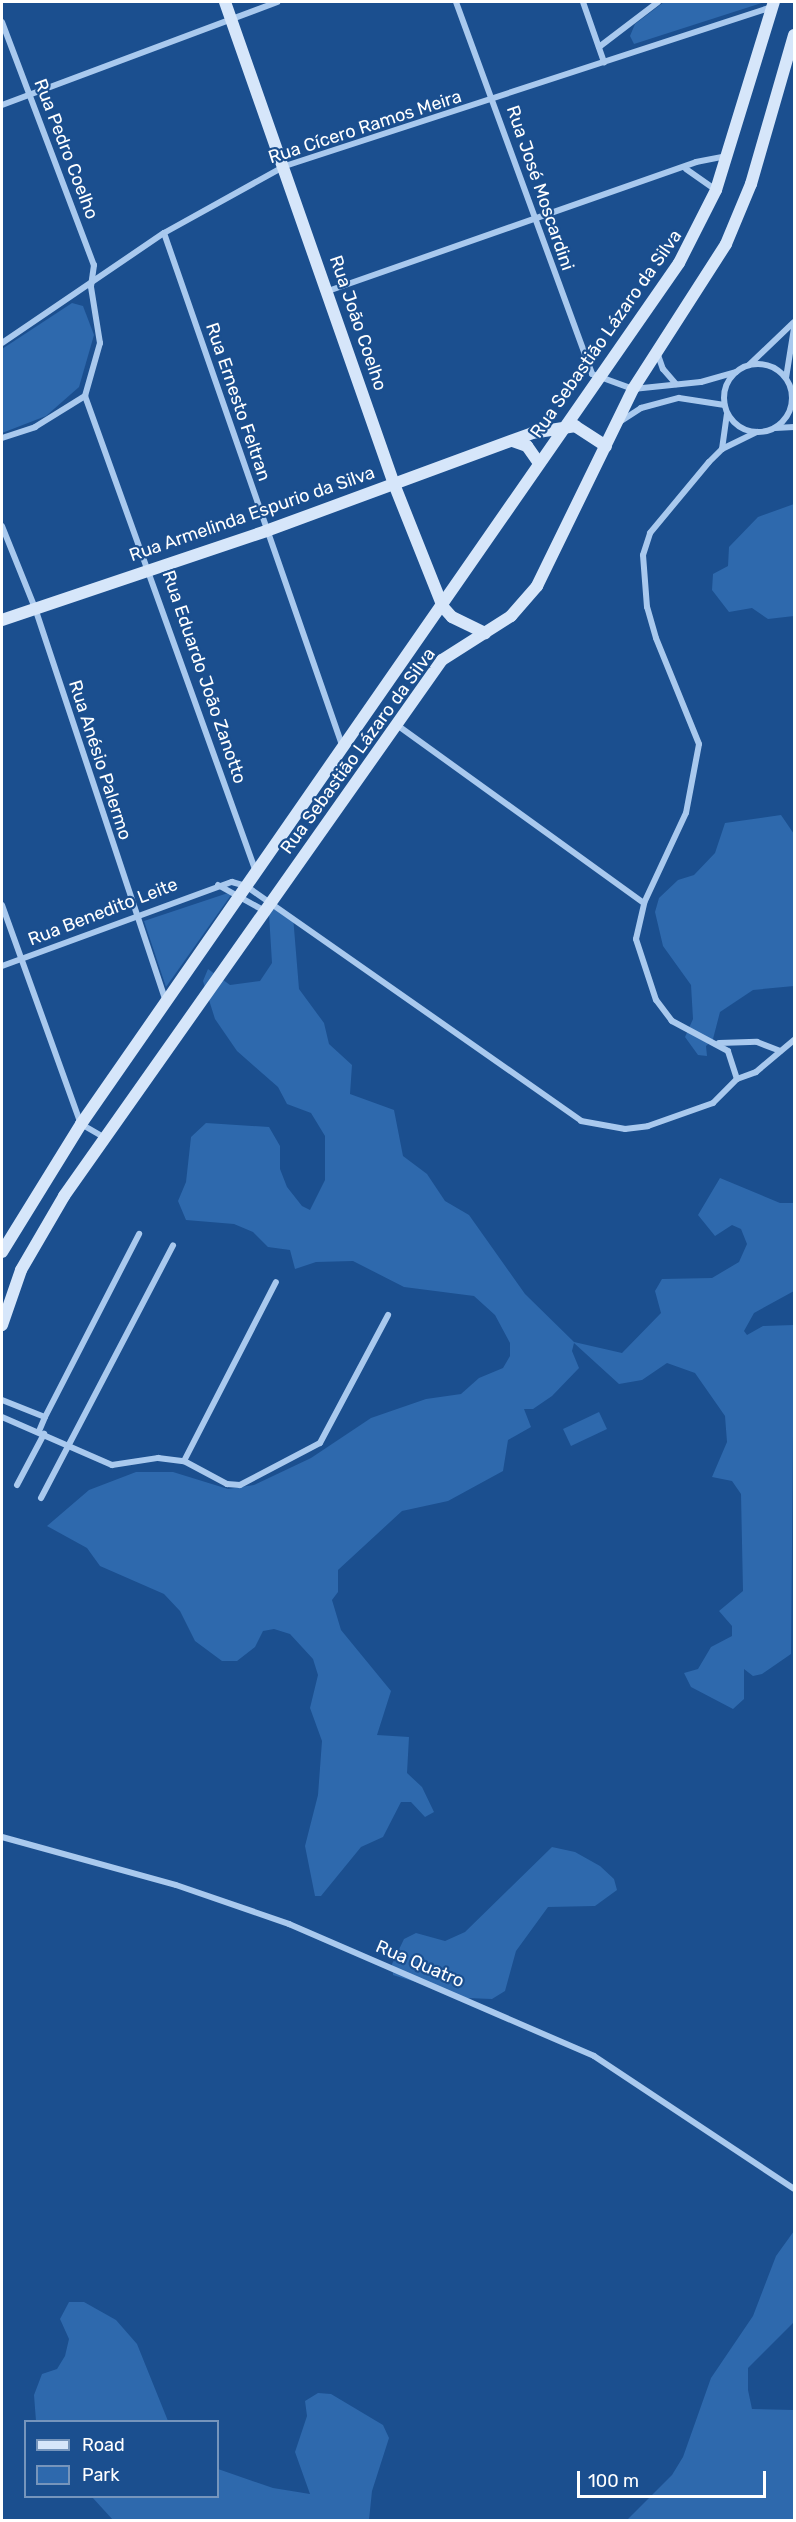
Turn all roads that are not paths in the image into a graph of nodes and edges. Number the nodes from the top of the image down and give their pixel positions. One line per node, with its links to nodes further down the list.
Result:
1 (225, 2): 7 (street, Rua João Coelho)
2 (277, 2): 7 (street)
3 (456, 2): 13 (street, Rua José Moscardini)
4 (583, 2): 10 (street)
5 (658, 2): 10 (street)
6 (773, 4): 11 (street, Rua Cícero Ramos Meira); 15 (street, Rua Sebastião Lázaro da Silva)
7 (233, 19): 12 (street); 16 (street, Rua João Coelho)
8 (2, 22): 12 (street, Rua Pedro Coelho)
9 (795, 34): 26 (street, Rua Sebastião Lázaro da Silva)
10 (599, 47): 11 (street)
11 (604, 62): 13 (street, Rua Cícero Ramos Meira)
12 (29, 94): 14 (street); 21 (street, Rua Pedro Coelho)
13 (494, 100): 16 (street, Rua Cícero Ramos Meira); 19 (street, Rua José Moscardini)
14 (2, 105)
15 (727, 156): 17 (street); 18 (street, Rua Sebastião Lázaro da Silva)
16 (285, 166): 20 (street, Rua Cícero Ramos Meira); 22 (street, Rua João Coelho)
17 (686, 169): 18 (street); 19 (street)
18 (716, 190): 30 (street, Rua Sebastião Lázaro da Silva)
19 (535, 222): 22 (street); 30 (street, Rua José Moscardini)
20 (164, 233): 21 (street, Rua Cícero Ramos Meira); 49 (street, Rua Ernesto Feltran)
21 (91, 287): 25 (street, Rua Cícero Ramos Meira); 33 (street)
22 (328, 291): 47 (street, Rua João Coelho)
23 (795, 322): 27 (street)
24 (795, 328): 29 (street)
25 (2, 344)
26 (657, 350): 31 (street); 32 (street, Rua Sebastião Lázaro da Silva)
27 (749, 365): 28 (street); 29 (street)
28 (736, 372): 31 (street); 35 (street)
29 (786, 378): 34 (street)
30 (600, 380): 32 (street); 38 (street, Rua Sebastião Lázaro da Silva)
31 (676, 384): 32 (street)
32 (633, 389): 37 (street, Rua Sebastião Lázaro da Silva)
33 (85, 396): 42 (street); 50 (street, Rua Eduardo João Zanotto)
34 (794, 397): 40 (street)
35 (724, 405): 36 (street); 37 (street)
36 (727, 413): 41 (street); 45 (street)
37 (618, 423): 44 (street, Rua Sebastião Lázaro da Silva)
38 (562, 427): 43 (street, Rua Armelinda Espurio da Silva); 44 (street); 46 (street, Rua Sebastião Lázaro da Silva)
39 (795, 427): 40 (street)
40 (774, 428): 41 (street)
41 (757, 432): 45 (street)
42 (2, 438)
43 (513, 441): 46 (street); 47 (street, Rua Armelinda Espurio da Silva)
44 (606, 446): 54 (street, Rua Sebastião Lázaro da Silva)
45 (722, 449): 59 (street)
46 (539, 463): 51 (street, Rua Sebastião Lázaro da Silva)
47 (394, 484): 49 (street, Rua Armelinda Espurio da Silva); 51 (street, Rua João Coelho)
48 (2, 526): 52 (street, Rua Anésio Palermo)
49 (266, 531): 50 (street, Rua Armelinda Espurio da Silva); 56 (street, Rua Ernesto Feltran)
50 (150, 568): 52 (street, Rua Armelinda Espurio da Silva); 57 (street, Rua Eduardo João Zanotto)
51 (443, 607): 54 (street); 56 (street, Rua Sebastião Lázaro da Silva)
52 (35, 609): 53 (street, Rua Armelinda Espurio da Silva); 62 (street, Rua Anésio Palermo)
53 (2, 620)
54 (485, 633): 55 (street, Rua Sebastião Lázaro da Silva)
55 (397, 725): 59 (street); 61 (street, Rua Sebastião Lázaro da Silva)
56 (344, 751): 57 (street, Rua Sebastião Lázaro da Silva)
57 (256, 872): 58 (street, Rua Sebastião Lázaro da Silva)
58 (243, 890): 61 (street); 62 (street, Rua Benedito Leite); 65 (street, Rua Sebastião Lázaro da Silva)
59 (644, 903): 67 (street)
60 (2, 905): 63 (street)
61 (268, 907): 69 (street); 71 (street, Rua Sebastião Lázaro da Silva)
62 (136, 920): 63 (street, Rua Benedito Leite); 65 (street, Rua Anésio Palermo)
63 (20, 960): 64 (street, Rua Benedito Leite); 70 (street)
64 (2, 966)
65 (166, 1004): 70 (street, Rua Sebastião Lázaro da Silva)
66 (795, 1040): 68 (street)
67 (718, 1043): 68 (street); 69 (street)
68 (780, 1051): 69 (street)
69 (737, 1079)
70 (81, 1124): 71 (street); 74 (street, Rua Sebastião Lázaro da Silva)
71 (106, 1138): 77 (street, Rua Sebastião Lázaro da Silva)
72 (139, 1234): 80 (street)
73 (173, 1245): 82 (street)
74 (2, 1252)
75 (276, 1282): 83 (street)
76 (388, 1315): 83 (street)
77 (2, 1325)
78 (2, 1401): 80 (street)
79 (2, 1417): 81 (street)
80 (45, 1417): 81 (street)
81 (42, 1433): 82 (street); 84 (street)
82 (69, 1445): 83 (street); 85 (street)
83 (184, 1461)
84 (17, 1485)
85 (41, 1498)
86 (2, 1837): 87 (street, Rua Quatro)
87 (795, 2189)

